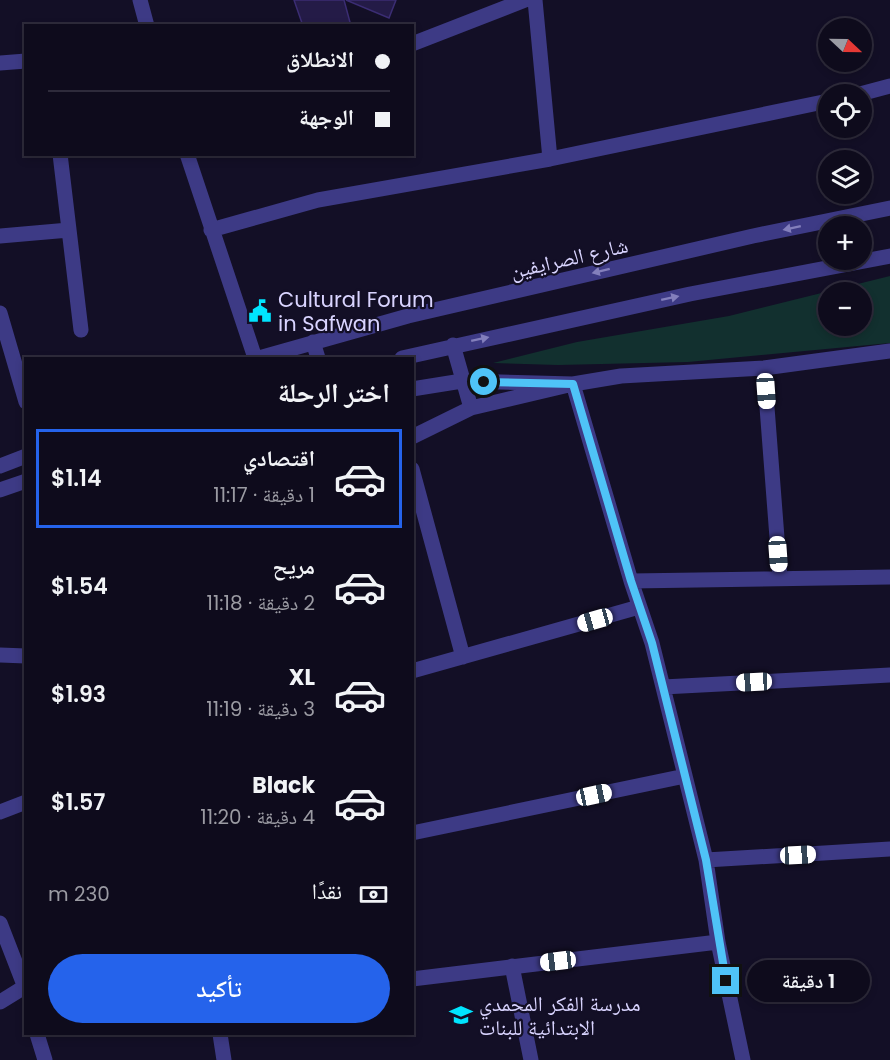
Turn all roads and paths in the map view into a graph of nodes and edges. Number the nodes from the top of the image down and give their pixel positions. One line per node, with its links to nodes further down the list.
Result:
1 (140, 0): 4 (street)
2 (525, 0): 5 (street)
3 (535, 0): 13 (street)
4 (146, 24)
5 (414, 43)
6 (24, 61): 7 (street)
7 (0, 63)
8 (890, 86): 9 (street)
9 (872, 91)
10 (818, 103): 13 (street)
11 (60, 156): 15 (street)
12 (188, 156): 16 (street)
13 (550, 159): 16 (street)
14 (890, 208): 21 (street, شارع الصرايفين, one-way to 21)
15 (69, 230): 17 (street); 20 (street)
16 (211, 230): 24 (street)
17 (0, 236)
18 (890, 256): 22 (street, one-way to 18)
19 (0, 313): 32 (street)
20 (81, 330)
21 (313, 342): 25 (street, شارع الصرايفين); 26 (street)
22 (453, 345): 27 (street); 29 (street)
23 (890, 351): 28 (street)
24 (257, 357)
25 (260, 357)
26 (318, 357)
27 (406, 357)
28 (764, 368): 30 (street); 40 (street)
29 (462, 381): 30 (street); 31 (street); 33 (street)
30 (573, 384): 33 (street); 42 (street)
31 (414, 388)
32 (24, 395)
33 (471, 408): 34 (street)
34 (414, 436)
35 (24, 457): 36 (street)
36 (0, 466)
37 (414, 476): 46 (street)
38 (24, 483): 39 (street)
39 (0, 490)
40 (780, 577): 41 (street); 42 (street)
41 (890, 577)
42 (631, 581): 43 (street)
43 (639, 607): 46 (street); 49 (street)
44 (0, 655): 45 (street)
45 (24, 656)
46 (463, 657): 47 (street)
47 (414, 670)
48 (890, 675): 49 (street)
49 (663, 687): 50 (street)
50 (685, 776): 53 (street); 55 (street)
51 (24, 803): 52 (street)
52 (0, 812)
53 (414, 833)
54 (890, 849): 55 (street)
55 (706, 860): 57 (street)
56 (0, 923): 60 (street)
57 (718, 942): 58 (street); 68 (street)
58 (512, 966): 59 (street); 67 (street)
59 (414, 979)
60 (24, 985)
61 (24, 989): 62 (street)
62 (0, 1002)
63 (38, 1035): 65 (street)
64 (220, 1035): 66 (street)
65 (45, 1060)
66 (224, 1060)
67 (531, 1060)
68 (743, 1060)

